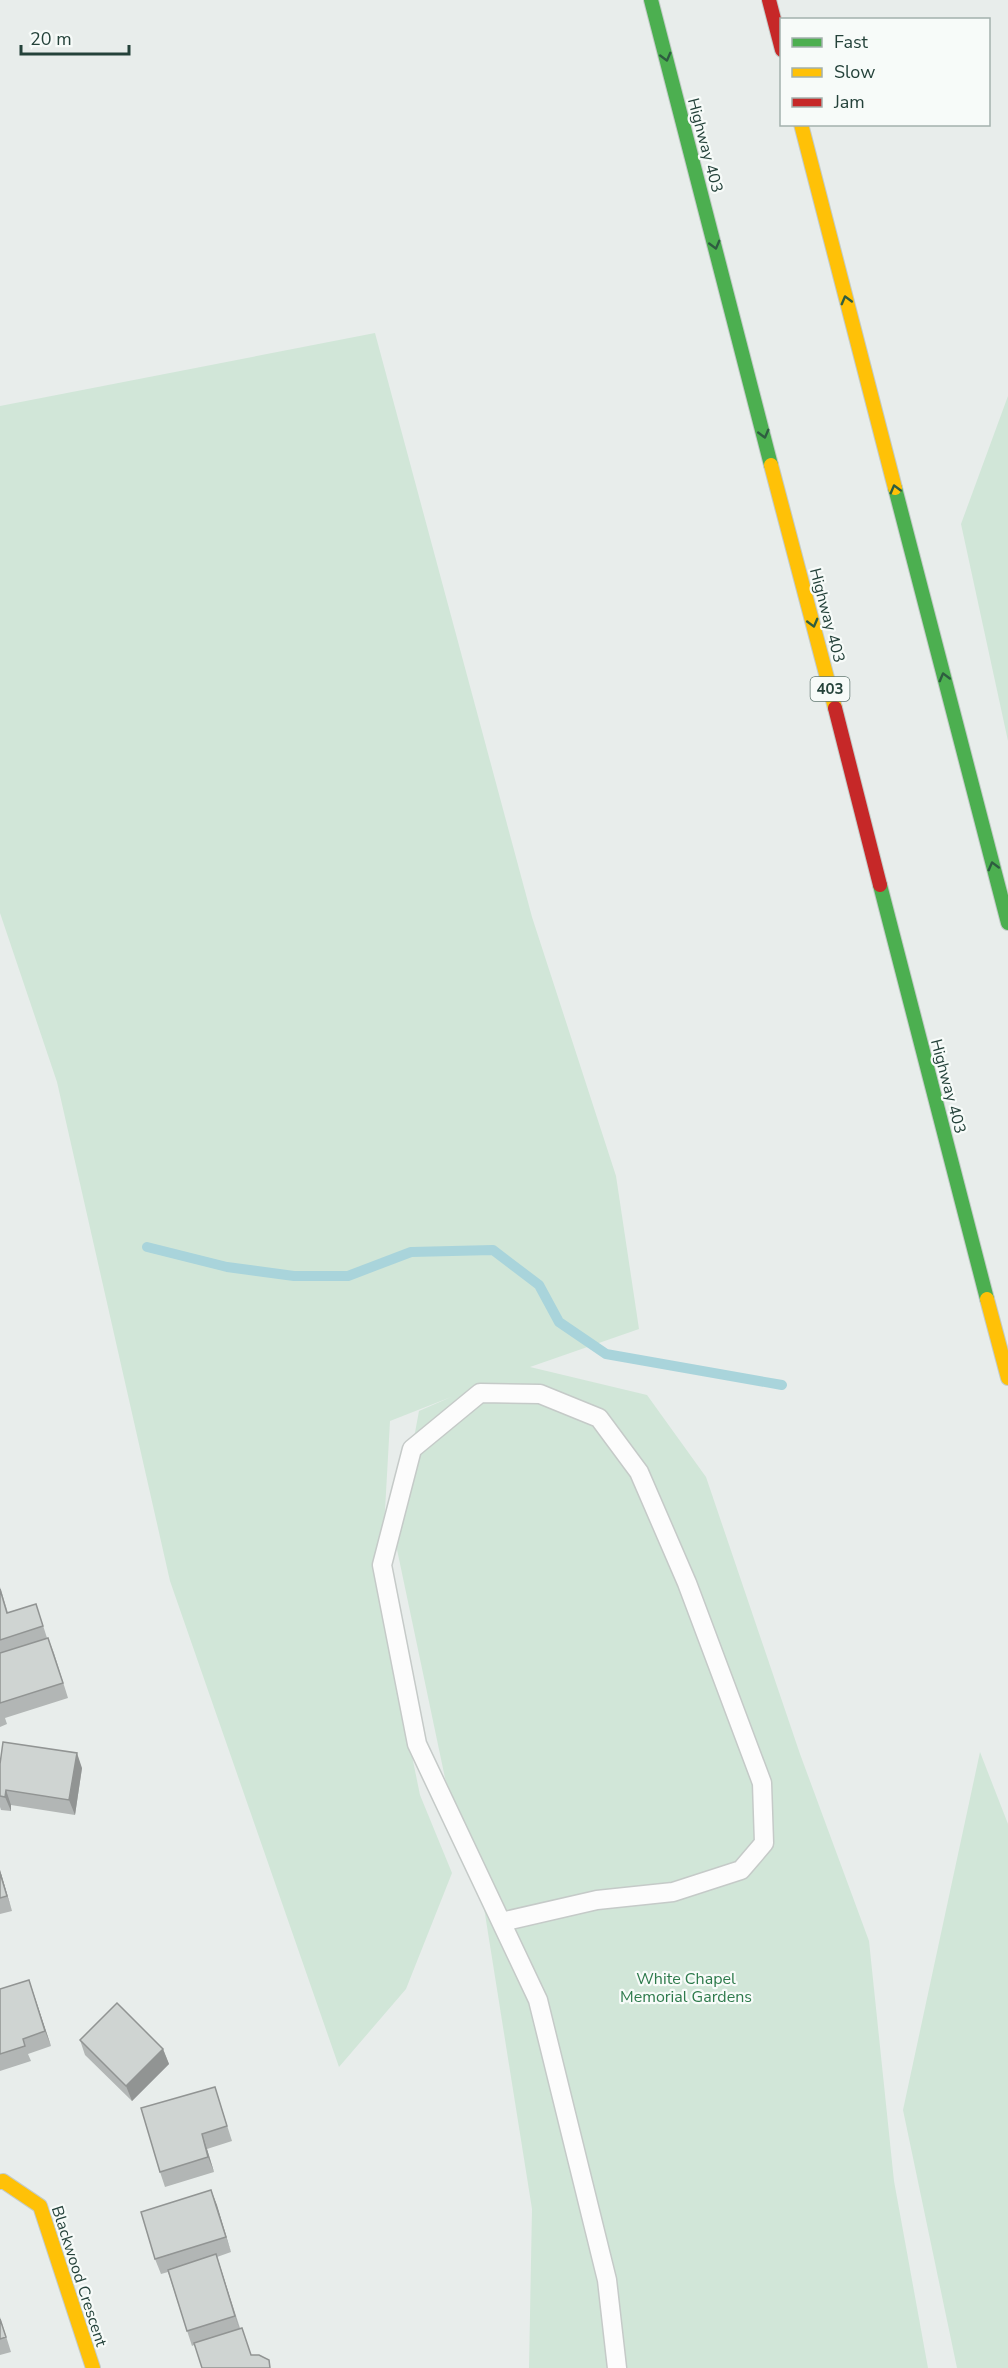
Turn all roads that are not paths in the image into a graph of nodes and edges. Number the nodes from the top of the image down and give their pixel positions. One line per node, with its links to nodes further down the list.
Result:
1 (651, 0): 6 (main road, Highway 403 / 403, one-way to 6)
2 (769, 0): 3 (main road)
3 (780, 42)
4 (802, 126): 5 (main road, one-way to 4)
5 (1008, 923)
6 (1008, 1378)
7 (501, 1923): 7 (lane); 10 (lane)
8 (0, 2182): 9 (main road, Blackwood Crescent)
9 (93, 2368)
10 (617, 2368)

